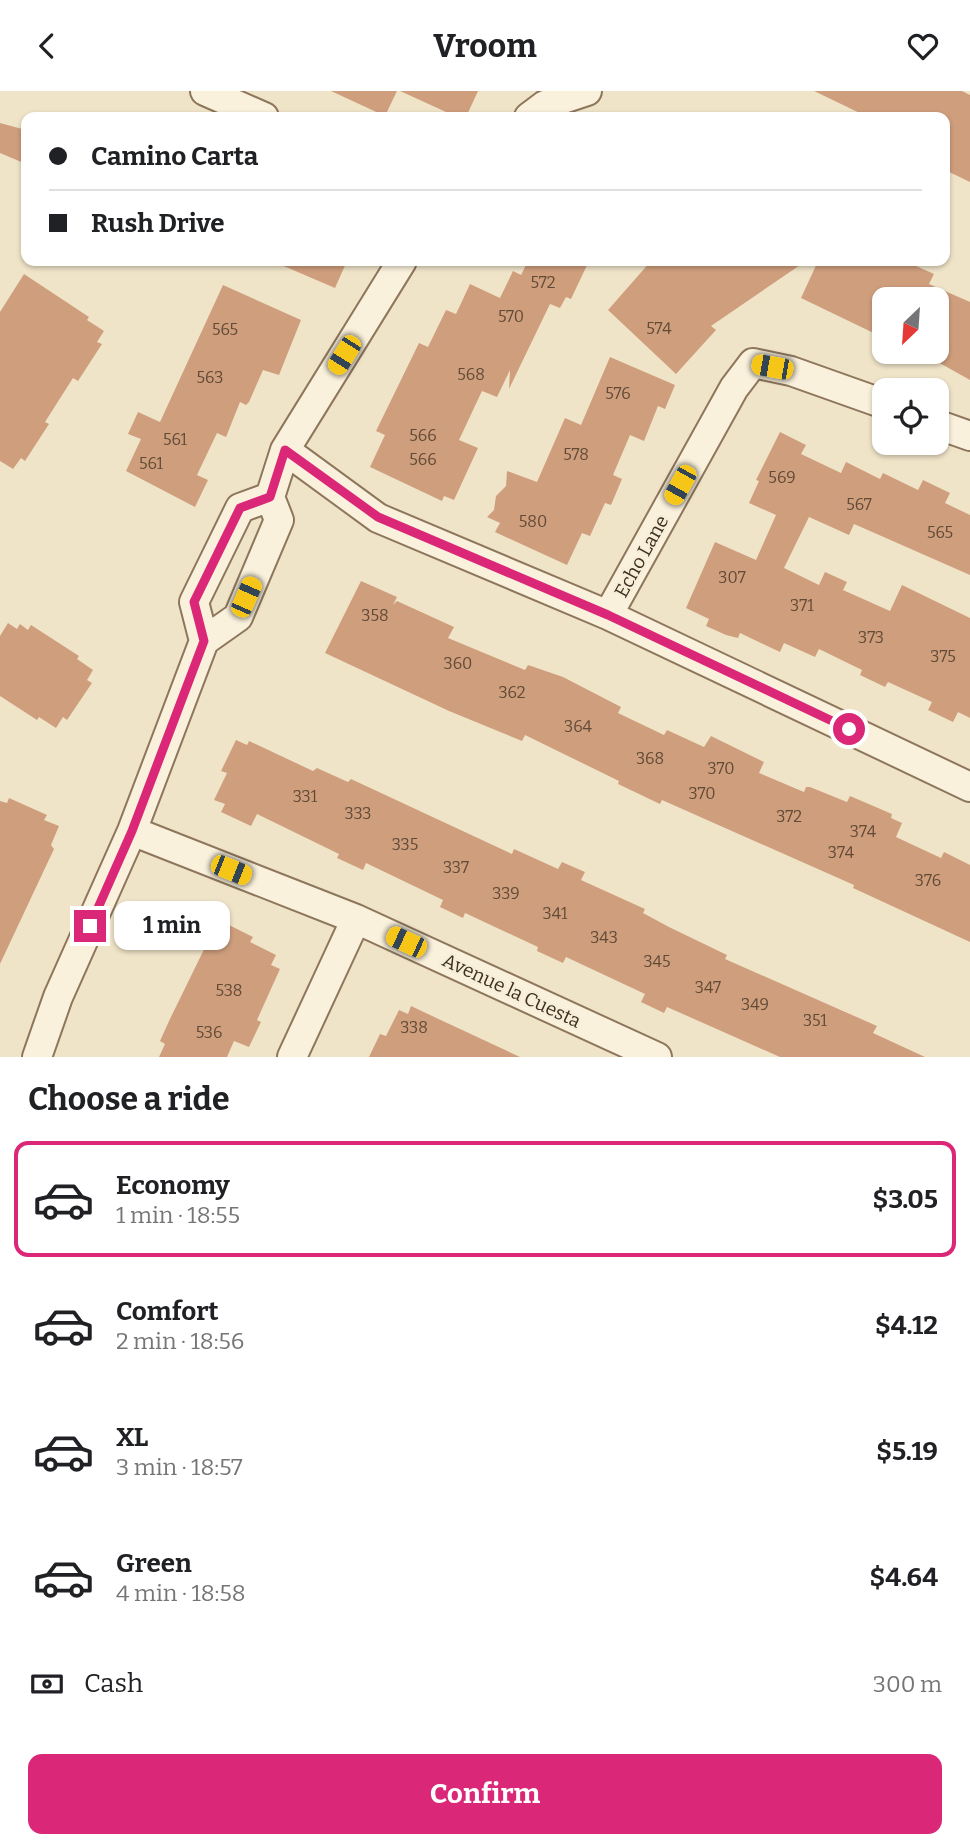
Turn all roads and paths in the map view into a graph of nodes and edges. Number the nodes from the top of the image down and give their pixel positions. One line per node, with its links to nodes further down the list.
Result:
1 (205, 91): 3 (street)
2 (587, 91): 4 (street)
3 (253, 112)
4 (536, 112)
5 (399, 266): 9 (street)
6 (872, 400): 13 (street, Echo Lane)
7 (949, 429): 8 (street)
8 (970, 436)
9 (285, 450): 10 (street); 13 (street)
10 (270, 497): 11 (street); 12 (street)
11 (225, 540): 12 (street); 14 (street)
12 (263, 559): 14 (street)
13 (608, 615): 15 (street)
14 (204, 641): 16 (street)
15 (970, 787)
16 (132, 831): 17 (street, Avenue la Cuesta); 18 (street)
17 (356, 919): 19 (street); 20 (street, Avenue la Cuesta)
18 (37, 1057)
19 (292, 1057)
20 (657, 1057)

